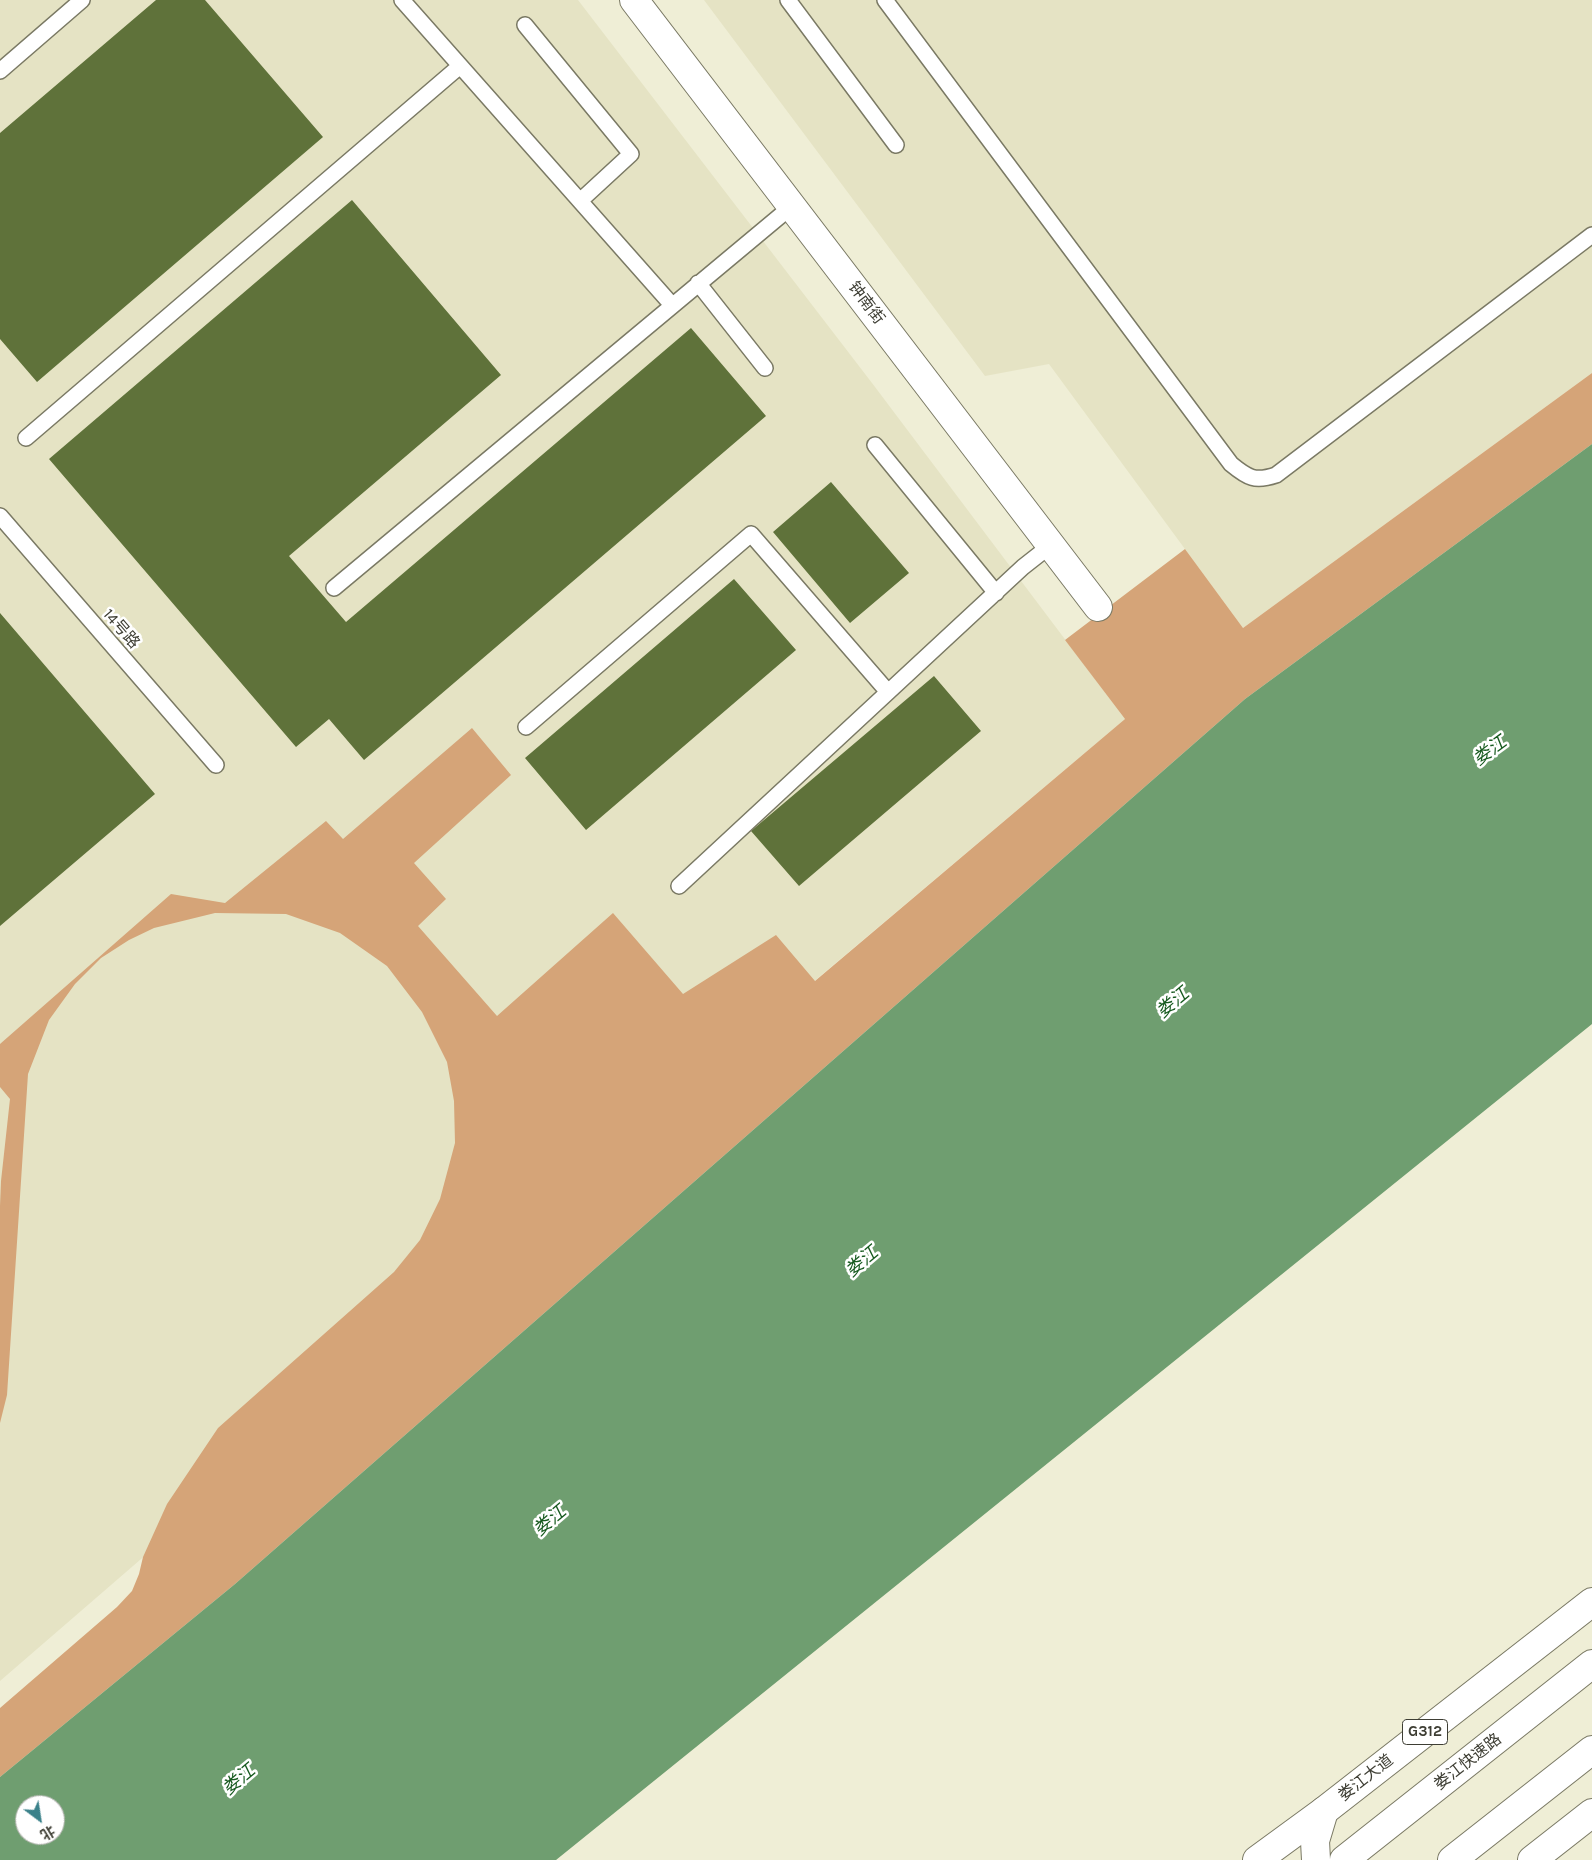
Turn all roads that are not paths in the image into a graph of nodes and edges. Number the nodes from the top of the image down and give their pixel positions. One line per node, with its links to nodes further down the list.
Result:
1 (82, 0): 8 (lane)
2 (402, 0): 7 (lane)
3 (634, 0): 11 (main road, 钟南街)
4 (788, 0): 9 (lane)
5 (885, 0): 12 (lane)
6 (524, 25): 10 (lane)
7 (460, 66): 10 (lane); 16 (lane)
8 (0, 71)
9 (896, 145)
10 (580, 201): 14 (lane)
11 (792, 206): 13 (lane); 19 (main road, 钟南街)
12 (1592, 235)
13 (698, 283): 14 (lane); 15 (lane)
14 (672, 305): 20 (lane)
15 (765, 368)
16 (26, 438)
17 (875, 445): 21 (lane)
18 (0, 516): 25 (lane, 14号路)
19 (1051, 545): 21 (lane); 22 (main road, 钟南街)
20 (334, 588)
21 (996, 593): 23 (lane)
22 (1098, 607)
23 (888, 692): 24 (lane); 26 (lane)
24 (526, 727)
25 (216, 765)
26 (679, 886)
27 (1592, 1602): 30 (main road, 娄江大道 / G312)
28 (1592, 1664): 34 (main road, 娄江快速路)
29 (1592, 1750): 35 (main road)
30 (1324, 1811): 32 (main road, 娄江大道 / G312); 33 (main road)
31 (1592, 1813): 36 (main road)
32 (1257, 1860)
33 (1316, 1860)
34 (1344, 1860)
35 (1452, 1860)
36 (1532, 1860)

